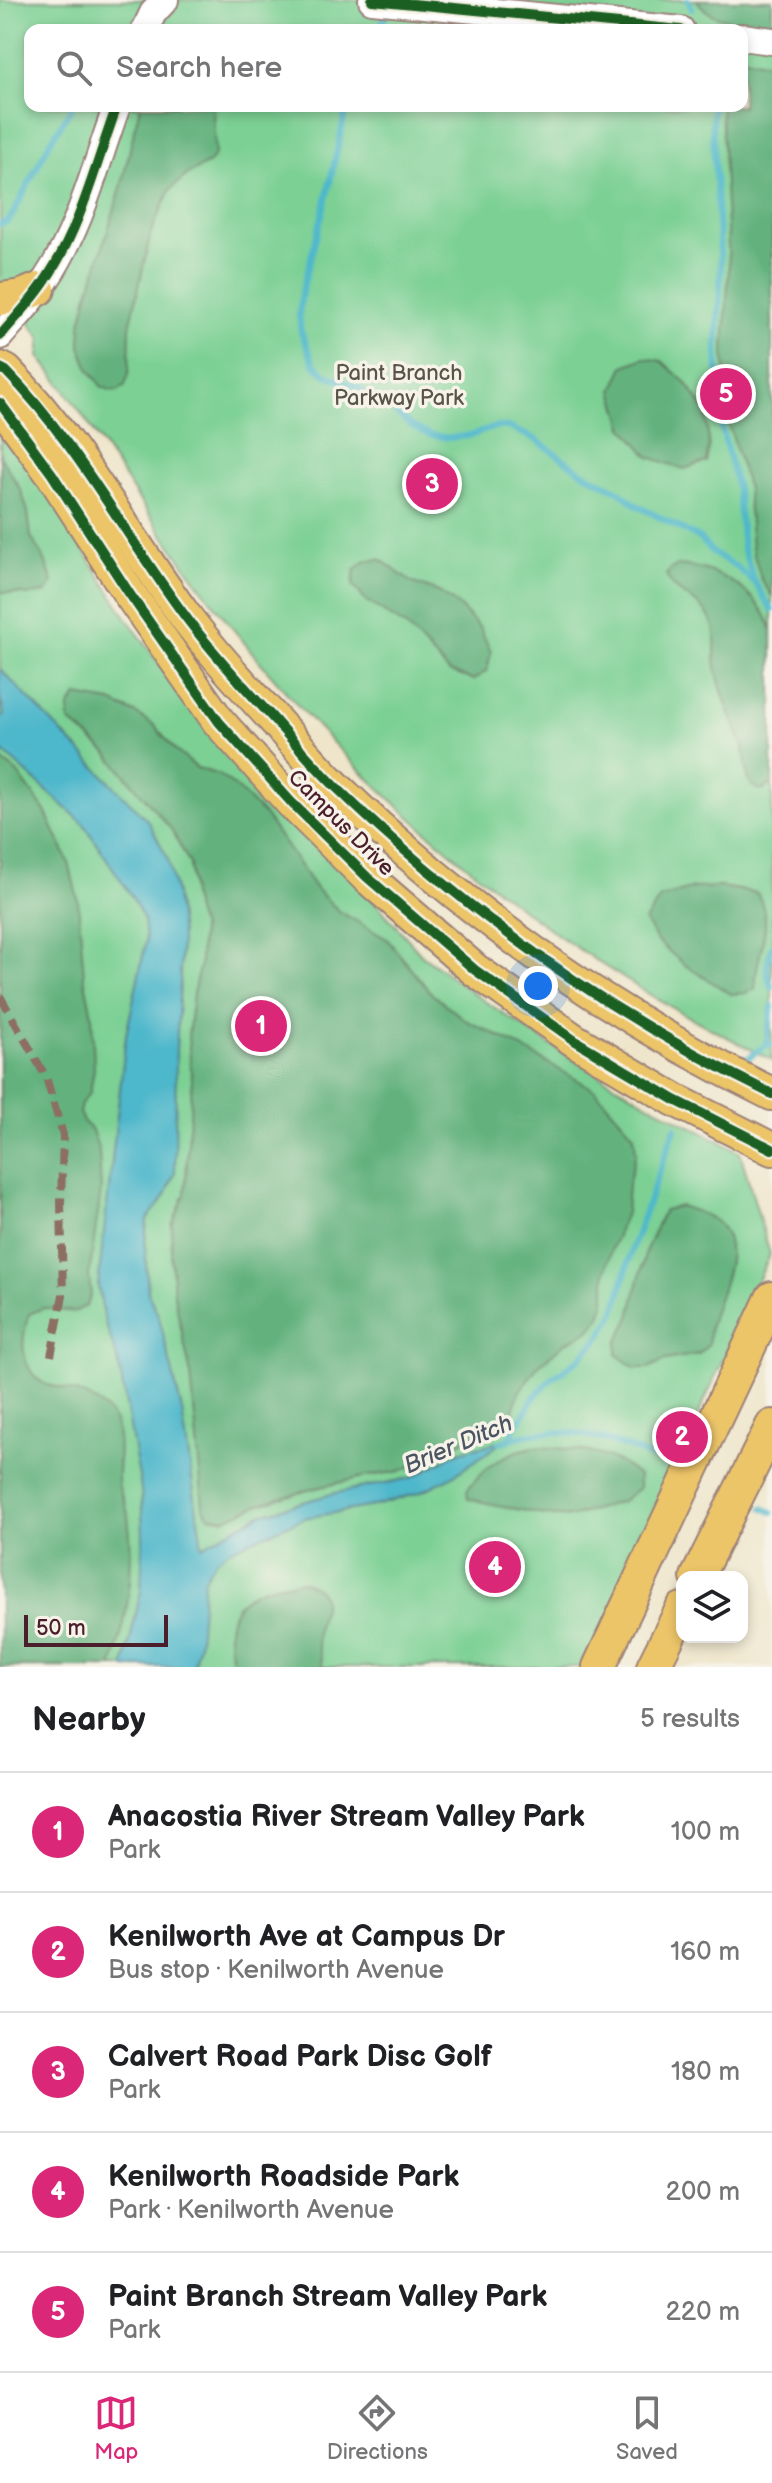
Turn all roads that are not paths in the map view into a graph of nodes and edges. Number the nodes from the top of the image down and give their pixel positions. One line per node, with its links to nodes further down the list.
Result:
1 (165, 0): 3 (street)
2 (372, 0): 4 (street)
3 (148, 24)
4 (619, 24)
5 (748, 38): 6 (street)
6 (772, 41)
7 (115, 112): 8 (street)
8 (39, 289): 9 (main road); 10 (street)
9 (0, 299)
10 (0, 336)
11 (0, 368): 13 (main road, Campus Drive)
12 (0, 403): 14 (main road, Campus Drive)
13 (772, 1094)
14 (772, 1149)
15 (772, 1298): 19 (main road)
16 (772, 1426): 17 (main road)
17 (700, 1571)
18 (676, 1621): 20 (main road)
19 (599, 1667)
20 (653, 1667)

